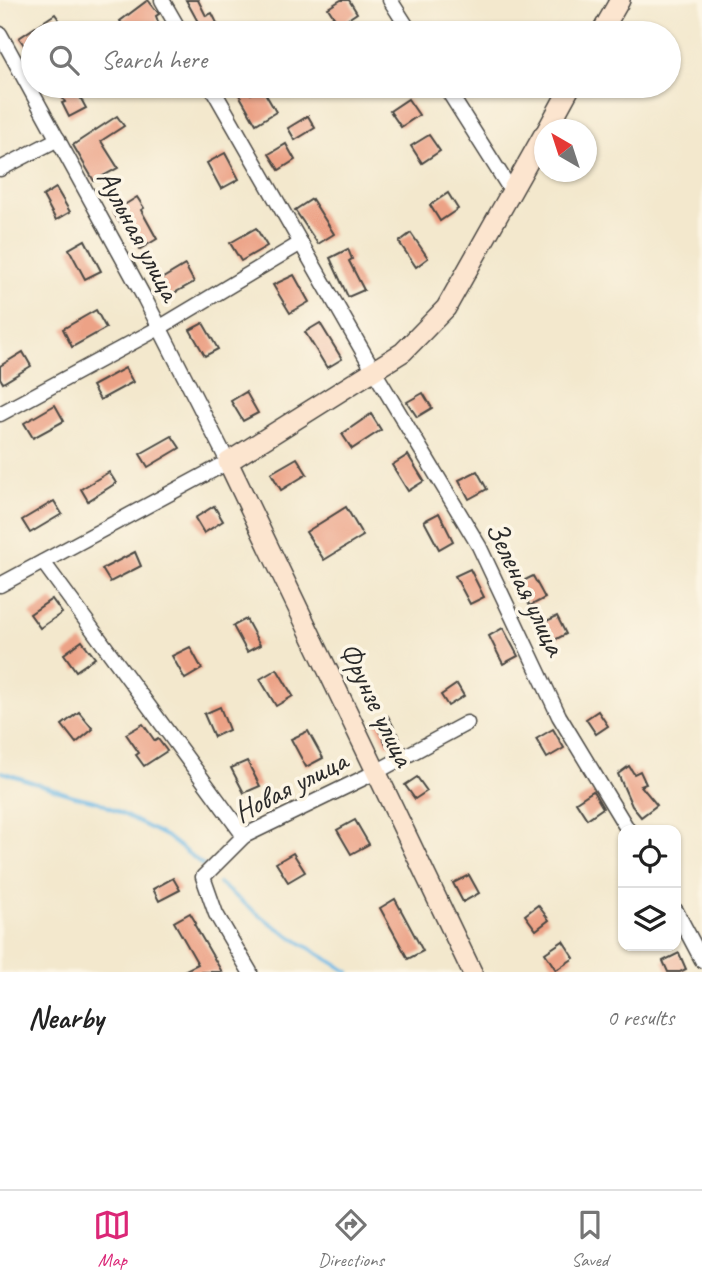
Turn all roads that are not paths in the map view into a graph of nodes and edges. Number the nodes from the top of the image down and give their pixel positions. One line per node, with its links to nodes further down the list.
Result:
1 (162, 0): 4 (street)
2 (390, 0): 5 (street)
3 (620, 0): 6 (street)
4 (174, 21)
5 (403, 21)
6 (608, 21)
7 (0, 34): 8 (street, Аульная улица)
8 (21, 72)
9 (35, 98): 14 (street, Аульная улица)
10 (218, 98): 18 (street, Зеленая улица)
11 (452, 98): 17 (street)
12 (564, 98): 13 (street)
13 (553, 119)
14 (58, 139): 16 (street); 19 (street, Аульная улица)
15 (534, 153): 17 (street)
16 (0, 169)
17 (512, 192): 20 (street)
18 (301, 243): 19 (street); 20 (street, Зеленая улица)
19 (159, 328): 21 (street); 22 (street, Аульная улица)
20 (374, 371): 22 (street); 27 (street, Зеленая улица)
21 (0, 414)
22 (228, 462): 23 (street); 26 (street, Фрунзе улица)
23 (43, 562): 24 (street); 28 (street)
24 (0, 585)
25 (467, 723): 26 (street, Новая улица)
26 (376, 772): 28 (street, Новая улица); 32 (street, Фрунзе улица)
27 (625, 825)
28 (244, 836): 31 (street, Новая улица)
29 (681, 920): 30 (street)
30 (702, 960)
31 (250, 972)
32 (472, 972)

